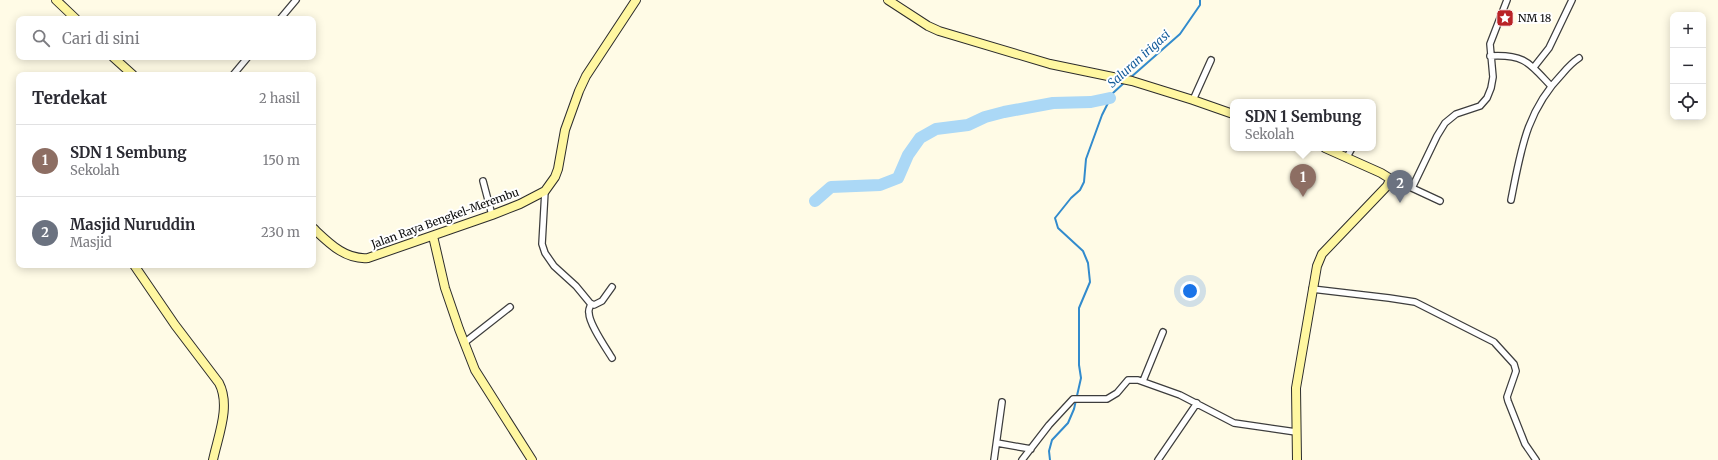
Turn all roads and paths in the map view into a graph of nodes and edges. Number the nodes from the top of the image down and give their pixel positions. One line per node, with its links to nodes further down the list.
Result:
1 (56, 0): 7 (street)
2 (296, 0): 8 (street)
3 (636, 0): 26 (street, Jalan Raya Bengkel-Merembu)
4 (888, 0): 18 (street)
5 (1507, 0): 9 (street)
6 (1572, 0): 14 (street)
7 (73, 16)
8 (283, 16)
9 (1490, 56): 14 (street); 25 (street)
10 (1579, 58): 17 (street)
11 (116, 60): 15 (street)
12 (246, 60): 16 (street)
13 (1211, 60): 18 (street)
14 (1534, 67): 17 (street)
15 (130, 72)
16 (236, 72)
17 (1552, 86): 27 (street)
18 (1193, 100): 19 (street)
19 (1230, 113)
20 (1331, 151): 22 (street)
21 (1350, 151): 22 (street)
22 (1347, 158): 23 (street)
23 (1390, 180): 25 (street); 34 (street)
24 (483, 181): 29 (street)
25 (1412, 188): 28 (street)
26 (545, 191): 29 (street, Jalan Raya Bengkel-Merembu); 35 (street)
27 (1511, 200)
28 (1440, 202)
29 (492, 215): 31 (street, Jalan Raya Bengkel-Merembu)
30 (316, 231): 31 (street, Jalan Raya Bengkel-Merembu)
31 (433, 236): 38 (street)
32 (136, 268): 46 (street)
33 (612, 287): 35 (street)
34 (1312, 289): 43 (street); 52 (street)
35 (591, 304): 39 (street)
36 (510, 307): 38 (street)
37 (1163, 332): 40 (street)
38 (464, 343): 47 (street)
39 (612, 358)
40 (1143, 381): 42 (street); 45 (street)
41 (1002, 402): 44 (street)
42 (1197, 404): 43 (street); 50 (street)
43 (1296, 432): 51 (street)
44 (997, 443): 45 (street); 48 (street)
45 (1031, 449): 49 (street)
46 (213, 460)
47 (532, 460)
48 (994, 460)
49 (1022, 460)
50 (1158, 460)
51 (1297, 460)
52 (1536, 460)

